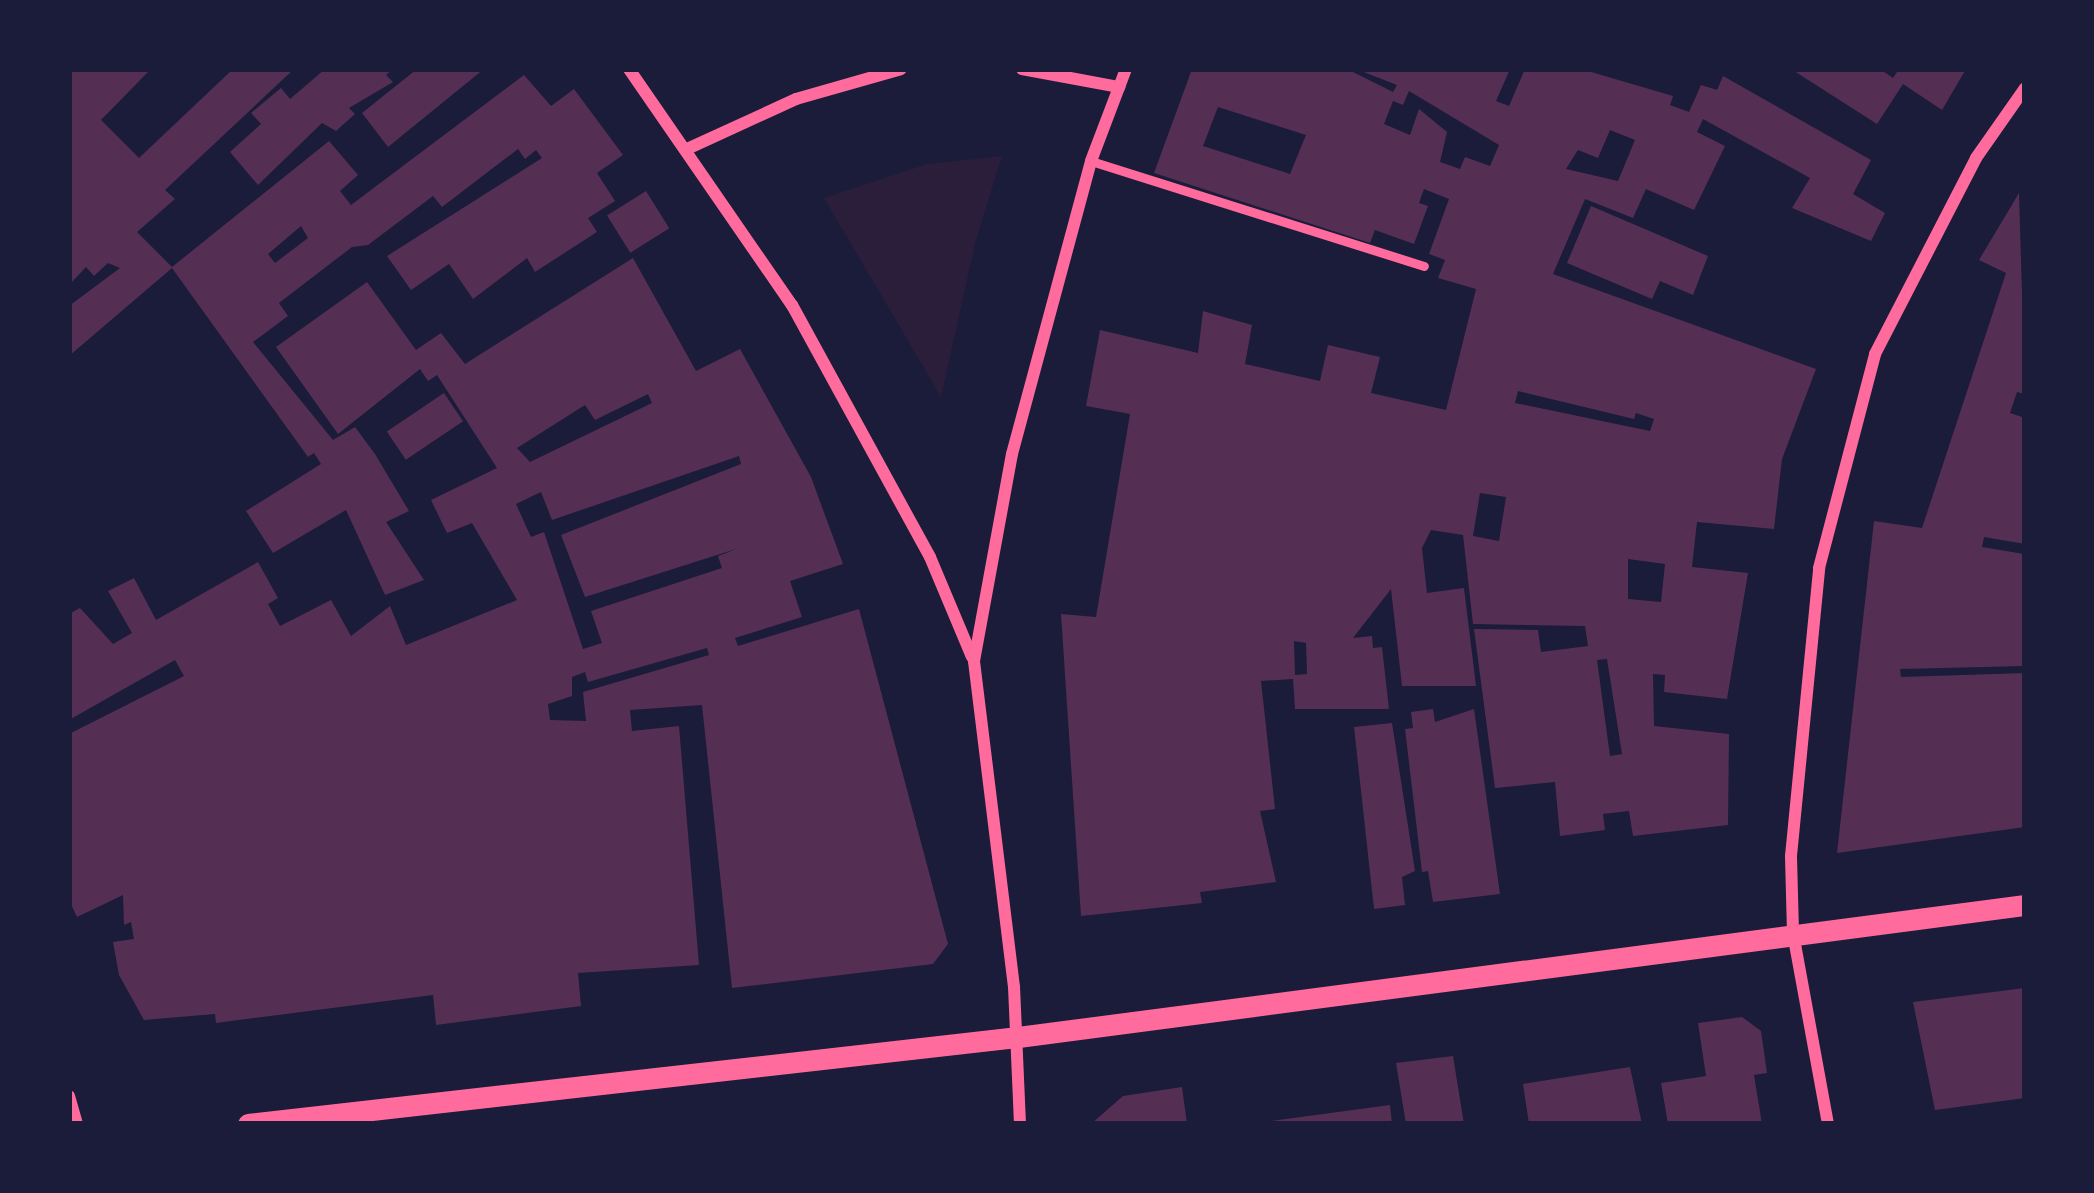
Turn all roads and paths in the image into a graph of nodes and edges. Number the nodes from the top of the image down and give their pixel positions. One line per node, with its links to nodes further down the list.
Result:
1 (629, 69): 7 (street)
2 (901, 69): 7 (street)
3 (1022, 69): 5 (street)
4 (1126, 69): 5 (street)
5 (1119, 87): 8 (street)
6 (2025, 88): 12 (street)
7 (687, 149): 10 (street)
8 (1091, 161): 9 (lane); 10 (street)
9 (1424, 266)
10 (974, 661): 13 (street)
11 (2025, 904): 12 (street)
12 (1793, 933): 13 (street); 18 (street)
13 (1018, 1037): 16 (street); 17 (street)
14 (69, 1096): 15 (street)
15 (77, 1124)
16 (248, 1124)
17 (1020, 1124)
18 (1828, 1124)

